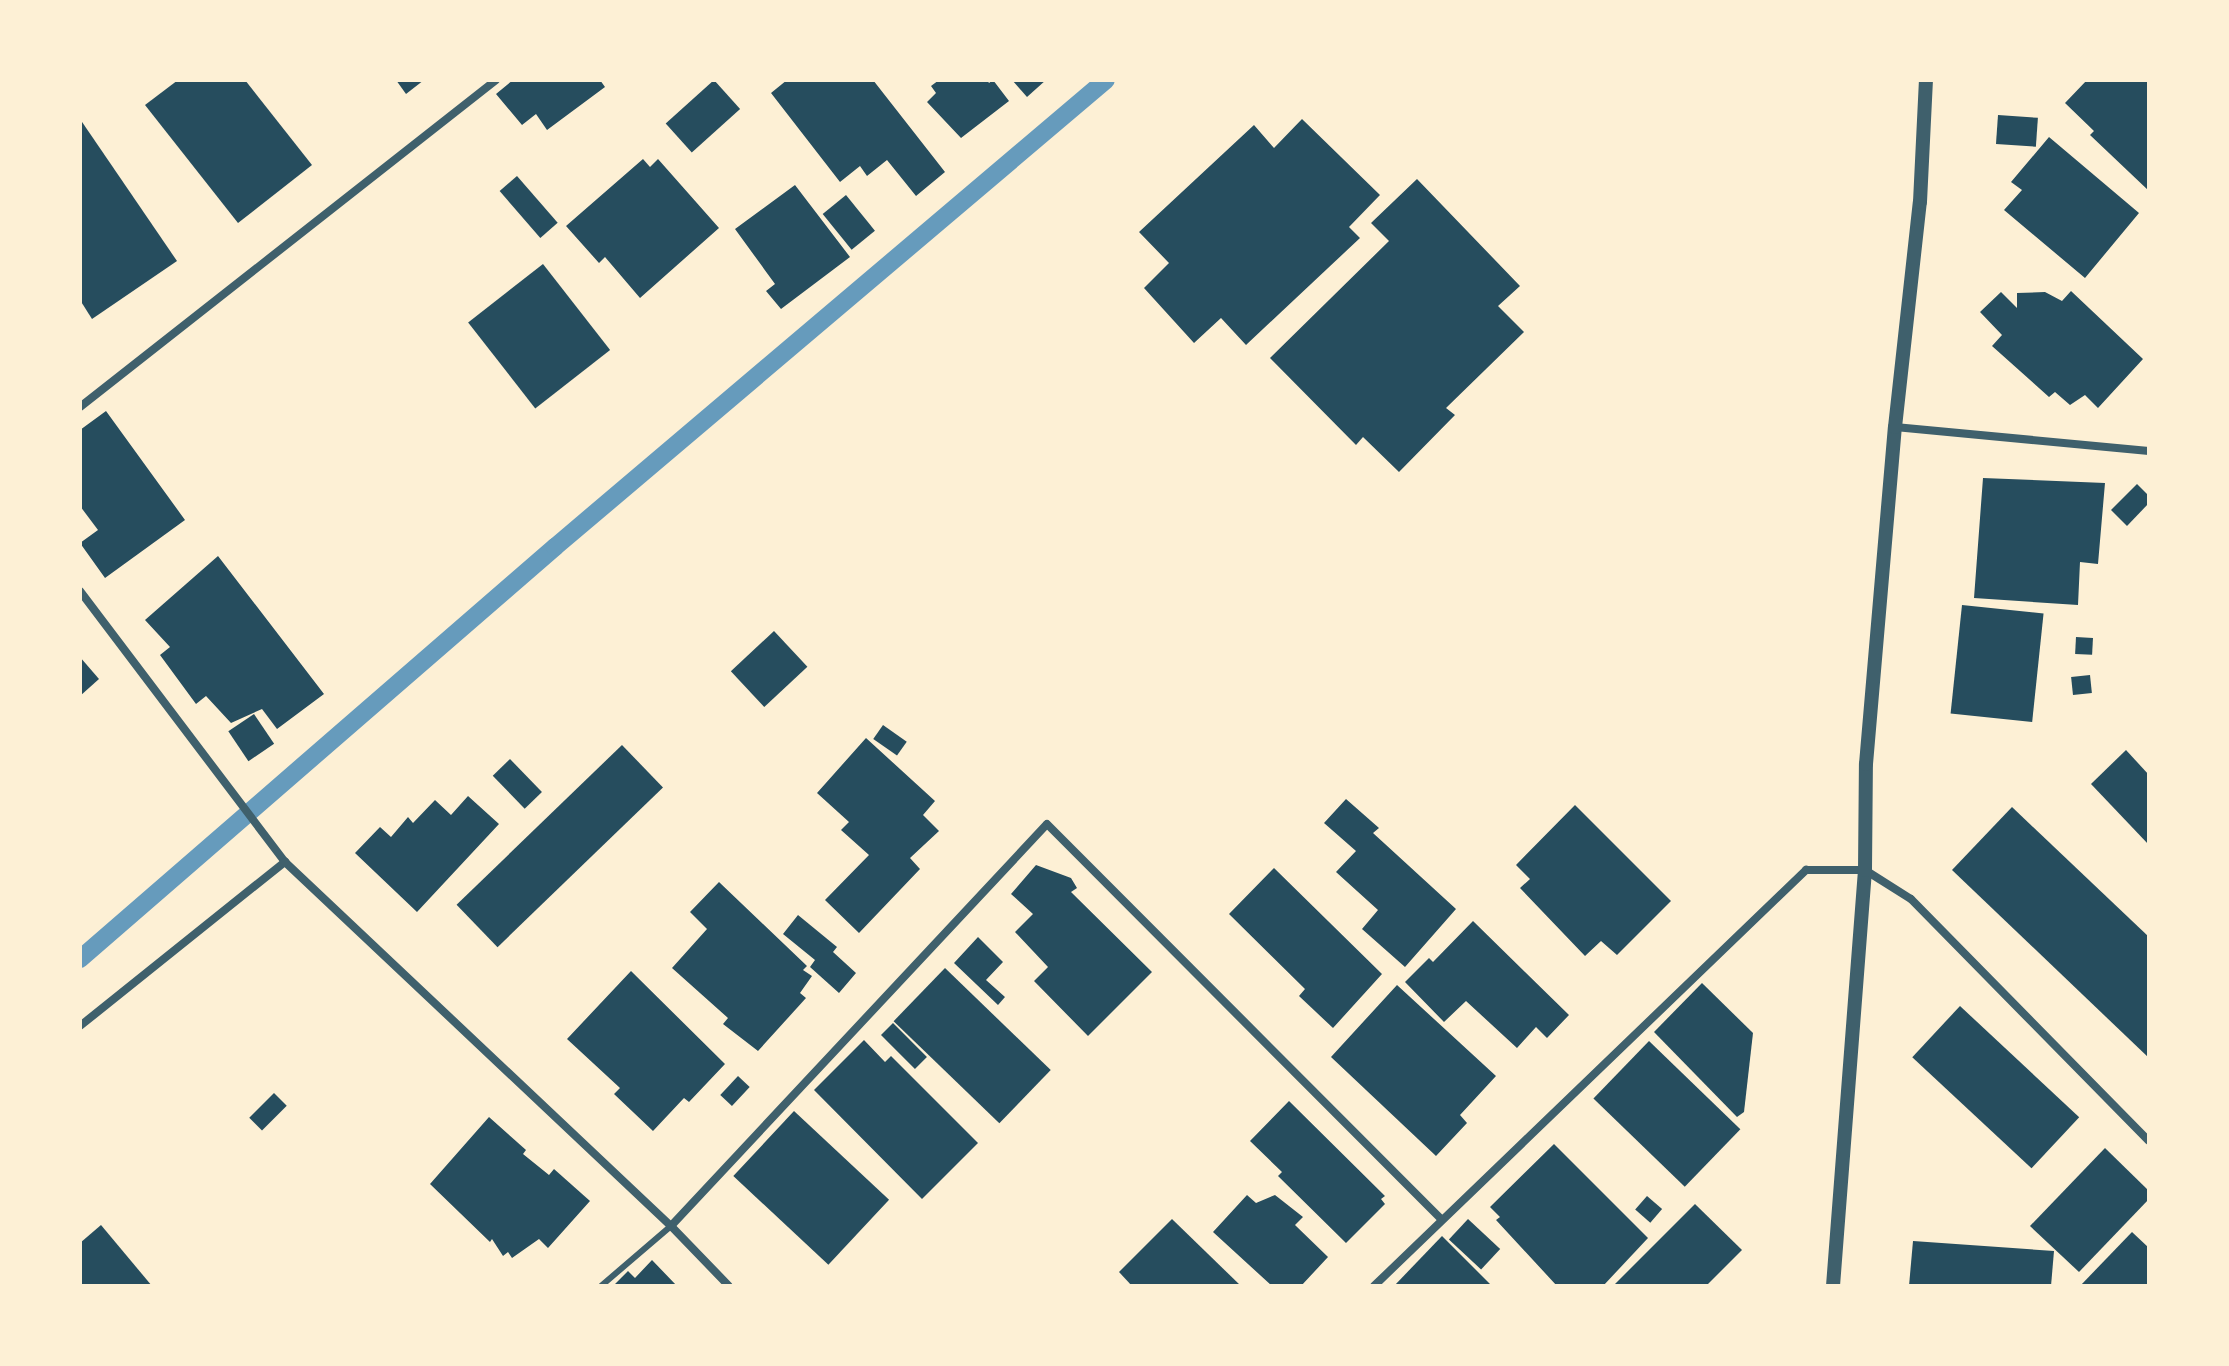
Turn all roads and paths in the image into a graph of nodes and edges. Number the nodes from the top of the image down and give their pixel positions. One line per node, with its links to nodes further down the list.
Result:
1 (496, 80): 3 (street)
2 (1926, 80): 4 (street)
3 (80, 407)
4 (1895, 427): 5 (street); 8 (street)
5 (2149, 451)
6 (80, 591): 7 (street)
7 (285, 862): 9 (street); 12 (street)
8 (1865, 870): 10 (street); 11 (street); 16 (street)
9 (80, 1026)
10 (2149, 1141)
11 (1441, 1219): 12 (street); 15 (street)
12 (671, 1226): 13 (lane); 14 (street)
13 (601, 1286)
14 (729, 1286)
15 (1374, 1286)
16 (1833, 1286)

